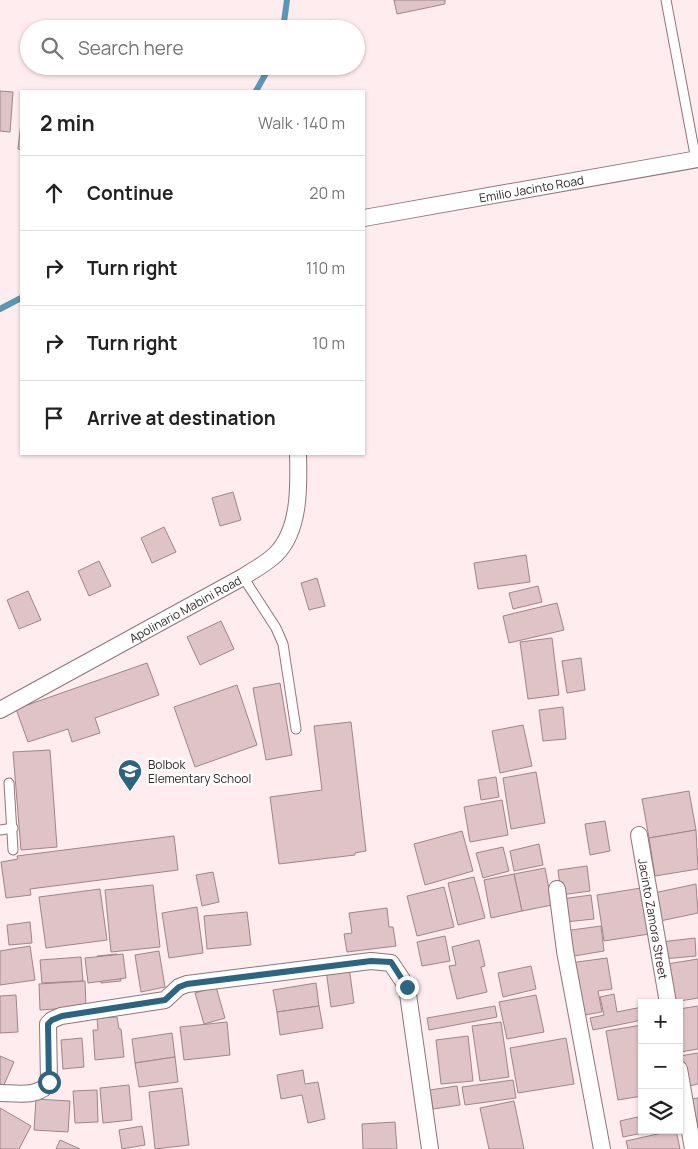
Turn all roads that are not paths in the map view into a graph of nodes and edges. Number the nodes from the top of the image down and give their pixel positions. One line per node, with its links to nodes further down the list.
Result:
1 (666, 0): 2 (lane)
2 (697, 160): 3 (street, Emilio Jacinto Road)
3 (365, 218)
4 (298, 455): 5 (street, Apolinario Mabini Road)
5 (244, 577): 6 (street, Apolinario Mabini Road); 7 (lane)
6 (0, 710)
7 (296, 729)
8 (9, 782): 9 (lane)
9 (13, 828): 10 (lane); 12 (lane)
10 (0, 830)
11 (639, 835): 14 (street, Jacinto Zamora Street)
12 (13, 850)
13 (557, 889): 18 (street)
14 (667, 999)
15 (682, 1089): 19 (street)
16 (0, 1093): 17 (street)
17 (430, 1149)
18 (602, 1149)
19 (693, 1149)

